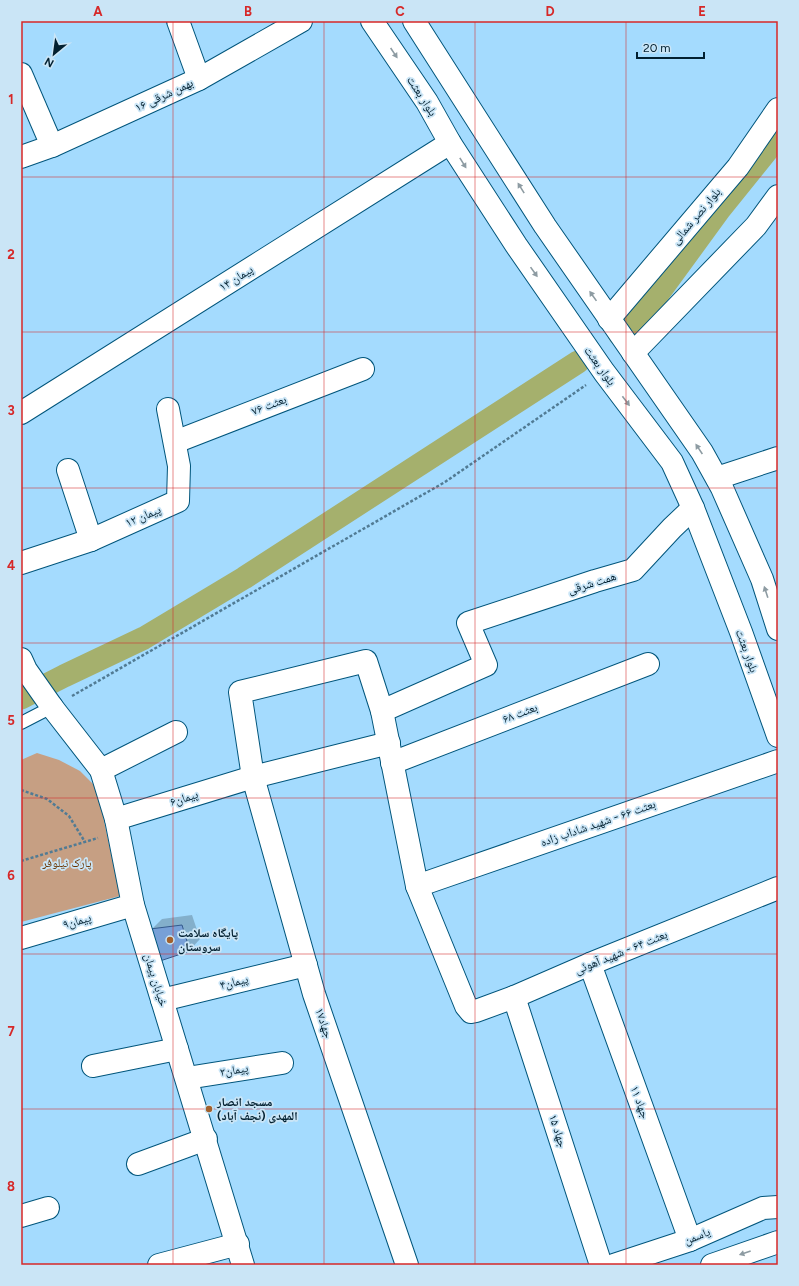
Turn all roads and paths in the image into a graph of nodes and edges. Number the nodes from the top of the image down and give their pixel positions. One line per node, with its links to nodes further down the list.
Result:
1 (178, 21): 6 (street)
2 (301, 21): 6 (street, بهمن شرقی ۱۶)
3 (372, 21): 8 (street, بلوار بعثت, one-way to 8)
4 (414, 21): 12 (street, one-way to 4)
5 (21, 74): 9 (street)
6 (199, 79): 9 (street, بهمن شرقی ۱۶)
7 (778, 109): 12 (street, بلوار نصر شمالی)
8 (450, 143): 15 (street, بلوار بعثت, one-way to 15); 17 (street, پیمان ۱۴)
9 (52, 146): 10 (street, بهمن شرقی ۱۶)
10 (21, 157)
11 (778, 196): 13 (street)
12 (609, 319): 13 (street)
13 (633, 353): 21 (street, one-way to 13)
14 (363, 368): 18 (street, بعثت ۷۶)
15 (604, 372): 22 (street, بلوار بعثت, one-way to 22); 28 (path)
16 (168, 409): 18 (street, پیمان ۱۲)
17 (21, 413)
18 (175, 442): 23 (street, پیمان ۱۲)
19 (778, 458): 21 (street)
20 (68, 470): 23 (street)
21 (717, 478): 25 (street, one-way to 21)
22 (693, 508): 29 (street, همت شرقی); 32 (street, بلوار بعثت)
23 (91, 540): 24 (street, پیمان ۱۲)
24 (21, 563)
25 (778, 629)
26 (24, 664): 28 (street, خیابان پیمان)
27 (648, 664): 33 (street, بعثت ۶۸)
28 (49, 702): 30 (lane); 35 (street, خیابان پیمان)
29 (382, 712): 33 (street); 36 (street, جهاد۱۷)
30 (21, 723)
31 (176, 732): 35 (street)
32 (778, 736)
33 (391, 752): 36 (street, بعثت ۶۸); 41 (street)
34 (778, 761): 41 (street, بعثت ۶۶ - شهید شاداب زاده)
35 (101, 770): 38 (street, خیابان پیمان)
36 (253, 777): 38 (street, پیمان۶); 46 (street, جهاد۱۷)
37 (21, 790): 39 (path)
38 (117, 825): 39 (path); 43 (street, خیابان پیمان)
39 (85, 842): 40 (path)
40 (21, 861)
41 (417, 886): 47 (street, بعثت ۶۴ - شهید آهوئی)
42 (778, 888): 45 (street, بعثت ۶۴ - شهید آهوئی)
43 (133, 905): 44 (street, پیمان۹); 48 (street, خیابان پیمان)
44 (21, 938)
45 (590, 964): 47 (street, بعثت ۶۴ - شهید آهوئی); 58 (street, جهاد ۱۱)
46 (306, 965): 48 (street, پیمان۴); 63 (street, جهاد۱۷)
47 (514, 997): 64 (street, جهاد ۱۵)
48 (162, 1000): 49 (street, خیابان پیمان)
49 (177, 1048): 51 (street); 52 (street, خیابان پیمان)
50 (282, 1062): 52 (street, پیمان۲)
51 (93, 1066)
52 (187, 1078): 53 (street, خیابان پیمان)
53 (206, 1139): 54 (street); 60 (street, خیابان پیمان)
54 (138, 1164)
55 (778, 1207): 58 (street, یاسمن)
56 (48, 1208): 57 (street)
57 (21, 1216)
58 (690, 1240): 65 (street, یاسمن)
59 (778, 1242): 66 (street, one-way to 66)
60 (238, 1244): 61 (street); 62 (street, خیابان پیمان)
61 (159, 1265)
62 (243, 1265)
63 (407, 1265)
64 (601, 1265)
65 (614, 1265)
66 (712, 1265)

